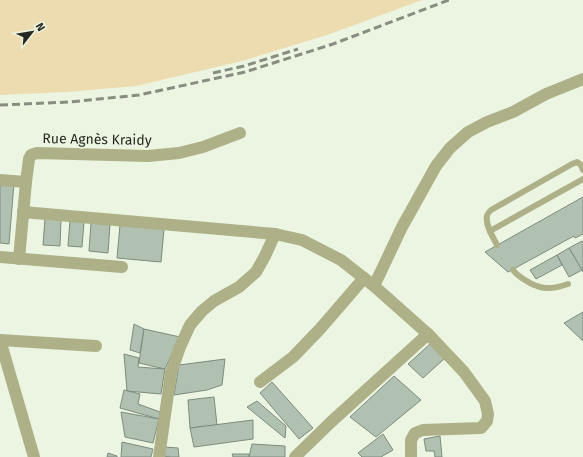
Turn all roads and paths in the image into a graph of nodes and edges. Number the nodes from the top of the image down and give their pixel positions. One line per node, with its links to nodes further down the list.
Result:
1 (583, 78): 17 (street)
2 (240, 133): 6 (street, Rue Agnès Kraidy)
3 (583, 170): 8 (lane)
4 (583, 179): 8 (lane)
5 (0, 180): 6 (street)
6 (26, 182): 7 (street, Rue Agnès Kraidy)
7 (23, 212): 9 (street); 12 (street, Rue Agnès Kraidy)
8 (490, 231): 10 (lane)
9 (275, 234): 15 (street); 23 (street)
10 (497, 245)
11 (0, 257): 12 (street)
12 (19, 259): 13 (street)
13 (122, 267)
14 (513, 270): 16 (lane)
15 (364, 278): 17 (street); 21 (street)
16 (568, 284)
17 (374, 286): 18 (street)
18 (428, 334): 24 (street); 25 (street)
19 (0, 340): 20 (street); 22 (street)
20 (96, 346)
21 (260, 382)
22 (34, 457)
23 (159, 457)
24 (295, 457)
25 (411, 457)

